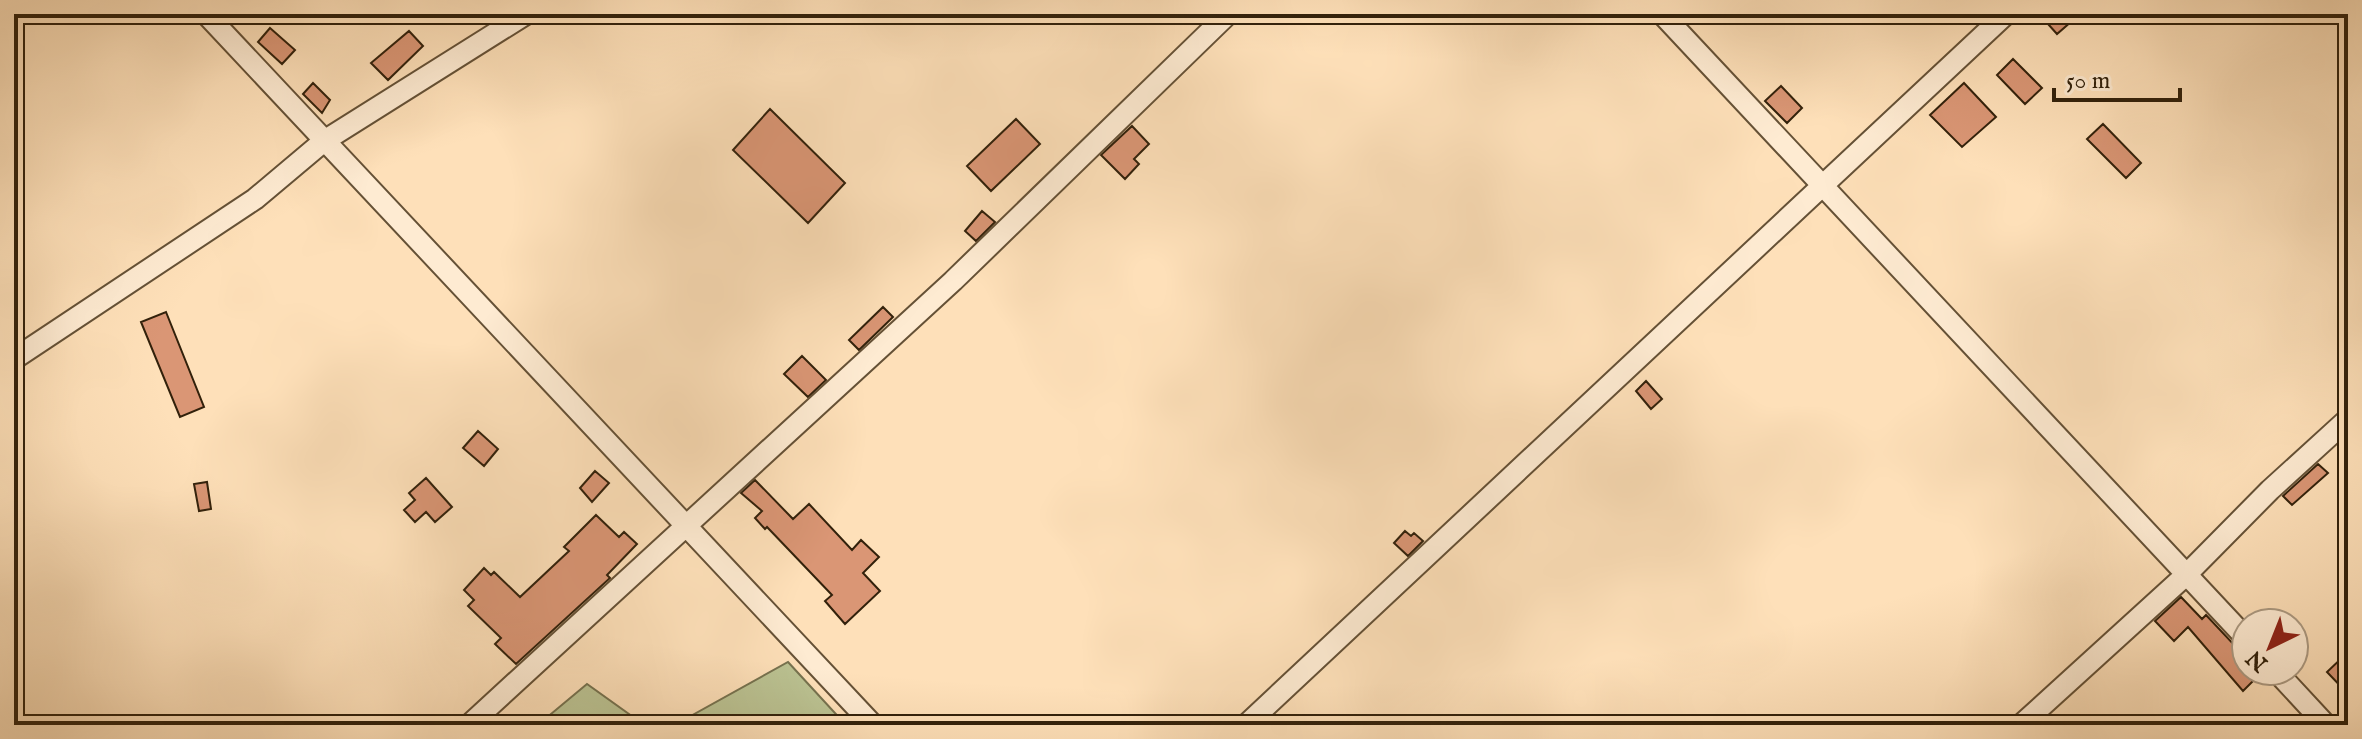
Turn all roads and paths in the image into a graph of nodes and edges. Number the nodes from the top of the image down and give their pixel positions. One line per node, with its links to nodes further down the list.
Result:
1 (206, 14): 6 (street)
2 (526, 14): 6 (street)
3 (1228, 14): 10 (street)
4 (1662, 14): 7 (street)
5 (2006, 14): 7 (street)
6 (324, 141): 8 (street); 10 (street)
7 (1821, 186): 11 (street); 16 (street)
8 (14, 359)
9 (2348, 419): 11 (street)
10 (688, 525): 14 (street); 15 (street)
11 (2187, 574): 12 (street); 17 (street)
12 (2230, 621)
13 (2291, 687): 18 (street)
14 (469, 725)
15 (873, 725)
16 (1246, 725)
17 (2021, 725)
18 (2326, 725)

